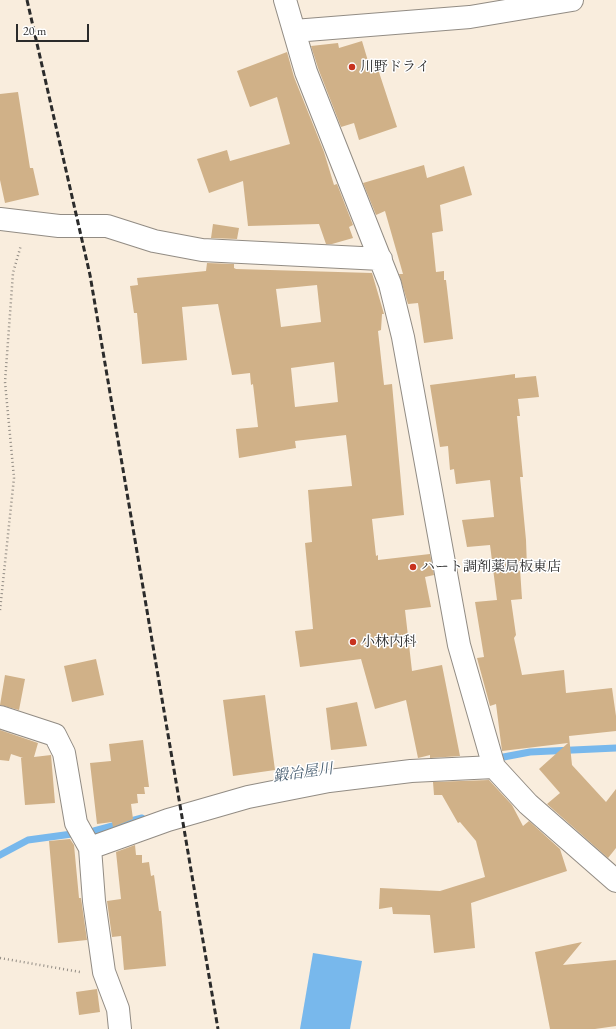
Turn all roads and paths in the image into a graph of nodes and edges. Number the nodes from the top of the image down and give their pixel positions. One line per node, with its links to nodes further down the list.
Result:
1 (572, 0): 2 (street)
2 (290, 15): 5 (street)
3 (0, 219): 4 (street)
4 (28, 222): 5 (street); 6 (path)
5 (381, 259): 8 (street)
6 (0, 610)
7 (0, 716): 9 (street)
8 (494, 767): 9 (street); 10 (street)
9 (90, 848): 12 (street)
10 (616, 881)
11 (0, 958): 12 (path)
12 (106, 977): 13 (street)
13 (120, 1029)

